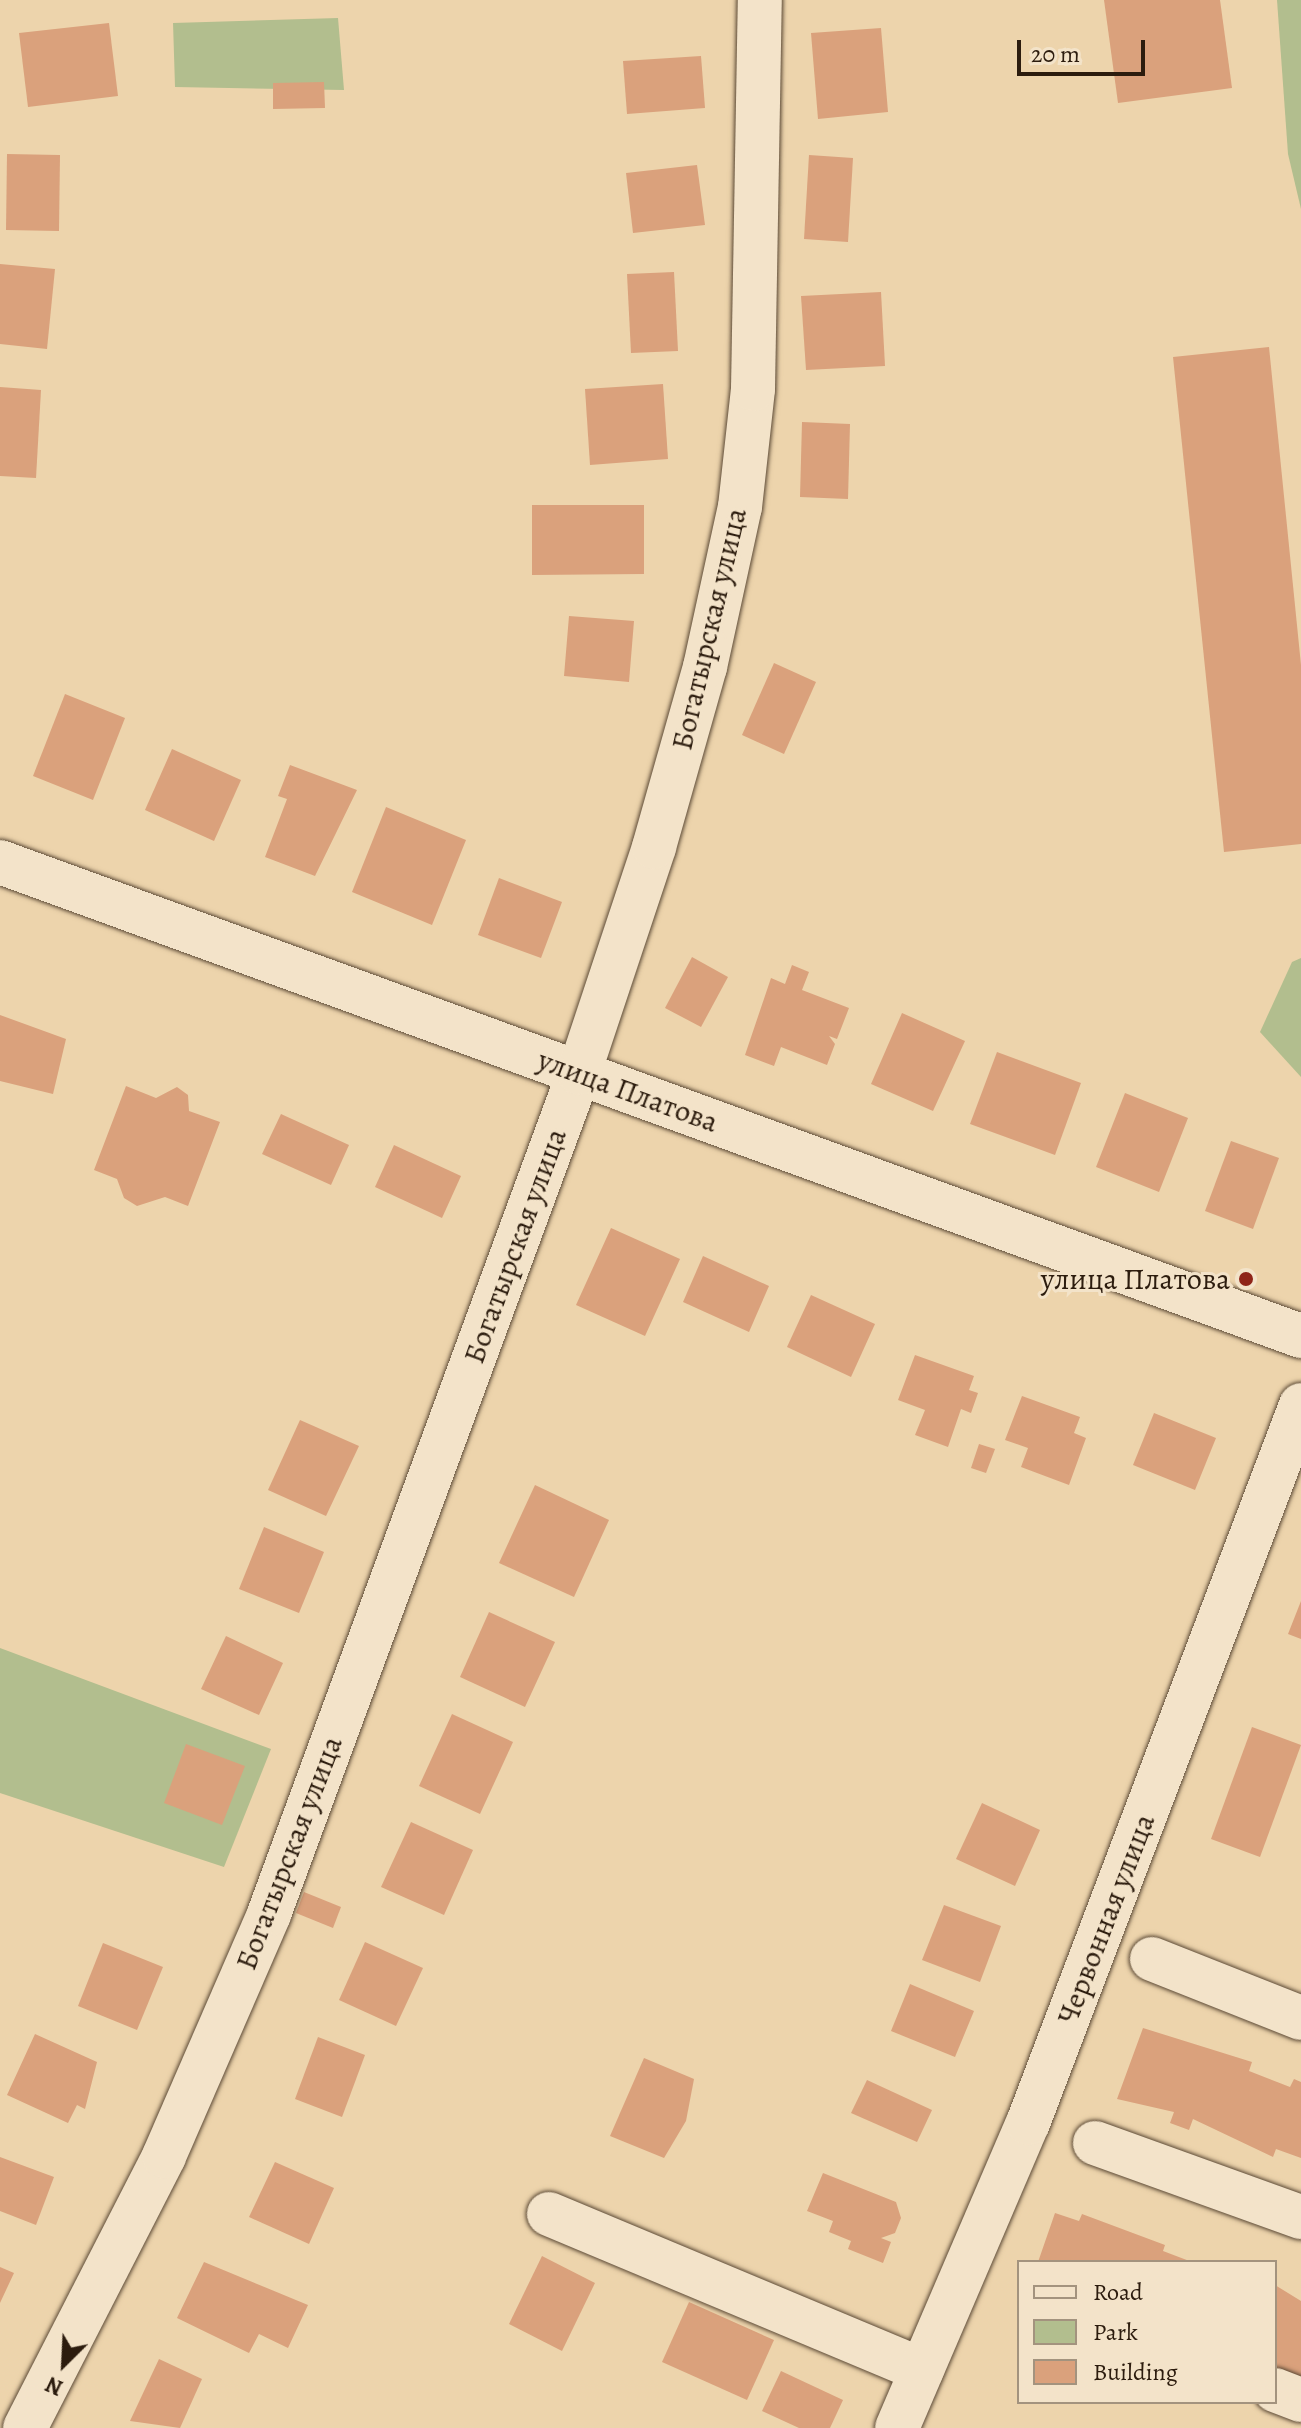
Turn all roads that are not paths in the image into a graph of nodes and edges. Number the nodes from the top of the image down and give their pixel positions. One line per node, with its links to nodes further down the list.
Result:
1 (760, 0): 3 (street, Богатырская улица)
2 (0, 862): 3 (street, улица Платова)
3 (579, 1073): 4 (street, улица Платова); 14 (street, Богатырская улица)
4 (1301, 1336)
5 (1301, 1405): 11 (street, Червонная улица)
6 (1152, 1959): 7 (street)
7 (1301, 2018)
8 (1095, 2143): 10 (street)
9 (549, 2214): 11 (street)
10 (1301, 2217)
11 (922, 2370): 15 (street, Червонная улица)
12 (1277, 2391): 13 (street)
13 (1301, 2400)
14 (25, 2428)
15 (897, 2428)

